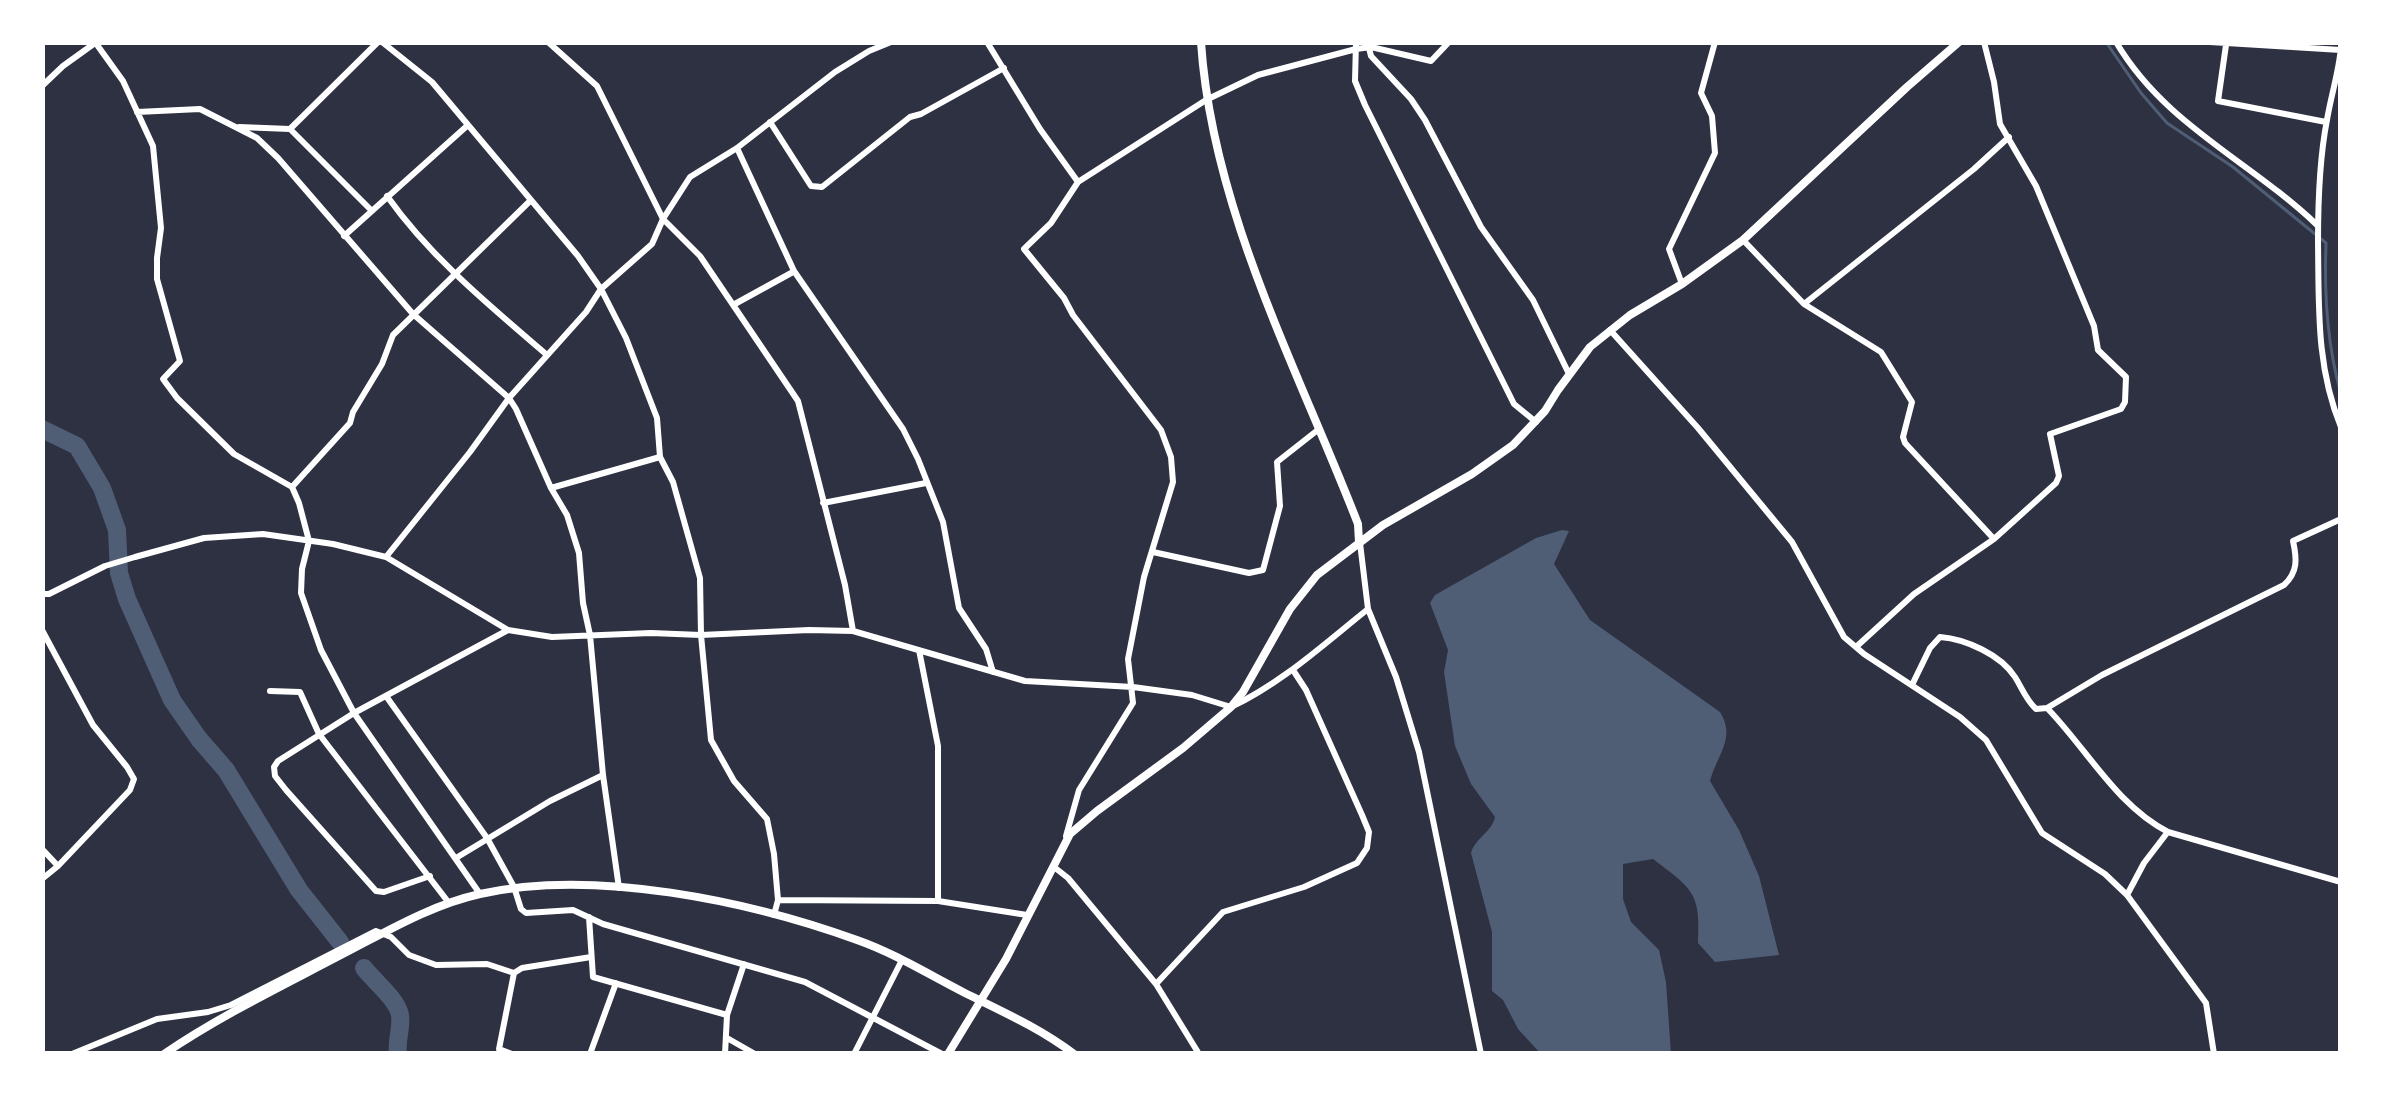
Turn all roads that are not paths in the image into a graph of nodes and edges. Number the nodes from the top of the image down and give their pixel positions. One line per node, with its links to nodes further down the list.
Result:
1 (95, 42): 18 (street); 20 (street)
2 (380, 42): 23 (street); 25 (street)
3 (548, 42): 32 (street)
4 (891, 42): 21 (street)
5 (987, 42): 17 (street)
6 (1202, 42): 19 (main road)
7 (1449, 42): 15 (street)
8 (1715, 42): 38 (street)
9 (1959, 42): 35 (main road)
10 (1984, 42): 26 (street)
11 (2116, 42): 33 (street)
12 (2210, 42): 14 (street)
13 (1356, 45): 15 (street); 19 (street); 47 (street)
14 (2226, 45): 16 (street); 22 (street)
15 (1369, 48): 45 (street)
16 (2341, 48): 22 (street)
17 (1004, 68): 21 (street); 28 (street)
18 (42, 86)
19 (1206, 100): 28 (street); 49 (main road)
20 (137, 112): 24 (street); 52 (street)
21 (770, 122): 27 (street)
22 (2326, 122): 33 (street)
23 (468, 125): 29 (street); 30 (street)
24 (236, 126): 25 (street); 34 (street)
25 (290, 129): 31 (street)
26 (2009, 137): 40 (street); 56 (street)
27 (737, 148): 32 (street); 36 (street)
28 (1078, 182): 59 (street)
29 (387, 196): 31 (street); 37 (street)
30 (530, 201): 37 (street); 39 (street)
31 (371, 210): 34 (street)
32 (663, 219): 39 (street); 41 (street)
33 (2317, 225): 48 (street)
34 (344, 236): 42 (street)
35 (1743, 240): 38 (main road); 40 (street)
36 (794, 271): 41 (street); 51 (street)
37 (455, 274): 42 (street); 44 (street)
38 (1682, 284): 43 (main road)
39 (601, 289): 44 (street); 50 (street)
40 (1804, 304): 56 (street)
41 (733, 305): 54 (street)
42 (413, 314): 46 (street); 52 (street)
43 (1610, 330): 45 (main road); 68 (street)
44 (547, 355): 46 (street)
45 (1569, 374): 47 (main road)
46 (509, 398): 53 (street); 60 (street)
47 (1536, 422): 58 (main road)
48 (2341, 427)
49 (1319, 429): 58 (main road); 59 (street)
50 (660, 457): 53 (street); 67 (street)
51 (927, 482): 54 (street); 71 (street)
52 (292, 487): 57 (street)
53 (551, 488): 66 (street)
54 (823, 503): 65 (street)
55 (2341, 519): 77 (street)
56 (1994, 538): 68 (street)
57 (309, 541): 60 (street); 61 (street); 78 (street)
58 (1360, 543): 62 (street); 76 (main road)
59 (1153, 552): 73 (street)
60 (386, 557): 64 (street)
61 (42, 594)
62 (1368, 609): 70 (street); 122 (street)
63 (42, 630): 86 (street)
64 (508, 630): 66 (street); 75 (street)
65 (853, 631): 67 (street); 69 (street)
66 (590, 635): 67 (street); 80 (street)
67 (701, 635): 95 (street)
68 (1856, 647): 72 (street)
69 (919, 650): 71 (street); 96 (street)
70 (1293, 670): 76 (street); 107 (street)
71 (993, 672): 73 (street)
72 (1912, 686): 77 (street); 94 (street)
73 (1133, 687): 76 (street); 83 (street)
74 (270, 691): 79 (street)
75 (386, 696): 78 (street); 82 (street)
76 (1231, 707): 83 (main road)
77 (2047, 708): 81 (street)
78 (354, 713): 79 (street); 85 (street)
79 (319, 734): 88 (street); 88 (street)
80 (603, 775): 82 (street); 92 (street)
81 (2168, 832): 90 (street); 94 (street)
82 (487, 838): 85 (street); 91 (street)
83 (1065, 842): 87 (main road)
84 (42, 849): 86 (street)
85 (456, 858): 93 (street)
86 (58, 866): 89 (street)
87 (1054, 867): 99 (main road); 107 (street)
88 (430, 876): 97 (street)
89 (42, 879)
90 (2341, 882)
91 (514, 887): 92 (main road); 93 (main road); 100 (street)
92 (619, 888): 98 (main road)
93 (481, 893): 97 (main road)
94 (2127, 895): 123 (street)
95 (778, 900): 96 (street); 98 (street)
96 (938, 901): 99 (street)
97 (449, 903): 101 (main road)
98 (774, 915): 103 (main road)
99 (1027, 915): 108 (main road)
100 (589, 917): 102 (street); 104 (street)
101 (384, 933): 105 (street); 112 (street); 113 (main road)
102 (591, 957): 105 (street); 106 (street)
103 (902, 960): 108 (main road); 110 (street)
104 (744, 964): 109 (street); 110 (street)
105 (514, 973): 114 (street)
106 (616, 983): 109 (street); 115 (street)
107 (1156, 984): 121 (street)
108 (982, 1001): 119 (main road); 120 (main road)
109 (727, 1016): 111 (street)
110 (873, 1018): 118 (street); 119 (street)
111 (725, 1037): 116 (street); 117 (street)
112 (72, 1054)
113 (164, 1054)
114 (512, 1054)
115 (590, 1054)
116 (724, 1054)
117 (755, 1054)
118 (854, 1054)
119 (945, 1054)
120 (1074, 1054)
121 (1199, 1054)
122 (1481, 1054)
123 (2214, 1054)

